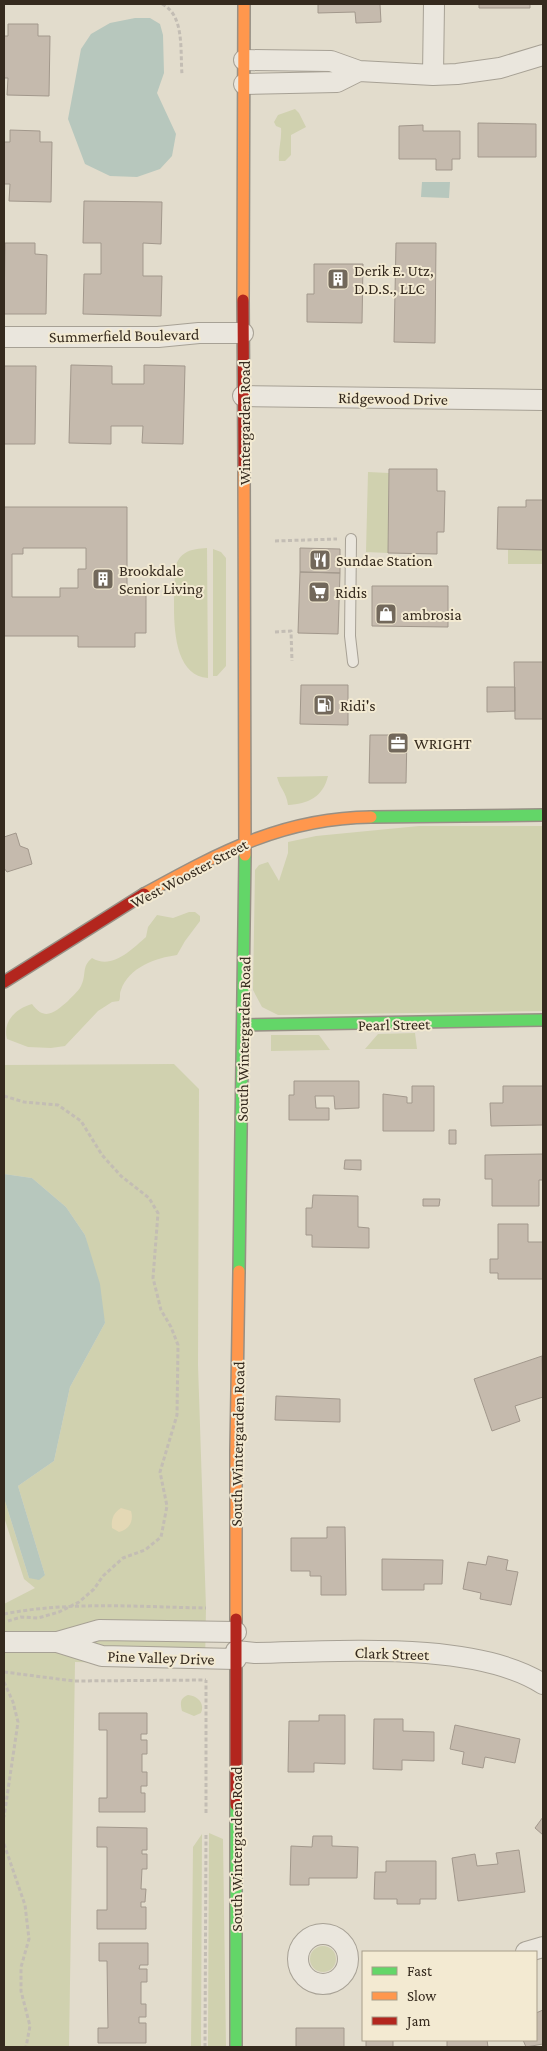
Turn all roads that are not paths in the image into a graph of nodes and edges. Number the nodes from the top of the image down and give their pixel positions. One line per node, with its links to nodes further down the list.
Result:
1 (244, 4): 4 (street, Wintergarden Road)
2 (434, 4): 6 (street)
3 (543, 55): 6 (street)
4 (244, 60): 5 (street); 7 (street, Wintergarden Road)
5 (359, 71): 6 (street); 7 (street)
6 (434, 75)
7 (244, 84): 8 (street, Wintergarden Road)
8 (243, 333): 9 (street, Summerfield Boulevard); 10 (street, Wintergarden Road)
9 (4, 337)
10 (243, 396): 11 (street, Ridgewood Drive); 15 (street, Wintergarden Road)
11 (543, 400)
12 (351, 539): 13 (lane)
13 (353, 662)
14 (543, 815): 15 (street, West Wooster Street)
15 (245, 842): 16 (street, West Wooster Street); 18 (street, South Wintergarden Road)
16 (4, 982)
17 (543, 1020): 18 (street, Pearl Street)
18 (244, 1025): 21 (street, South Wintergarden Road)
19 (4, 1642): 20 (street, Pine Valley Drive)
20 (57, 1642): 21 (street, Pine Valley Drive); 21 (street, Pine Valley Drive)
21 (236, 1647): 22 (street, Clark Street); 25 (street, South Wintergarden Road)
22 (543, 1684)
23 (543, 1947): 24 (street)
24 (529, 1951)
25 (236, 2047)

